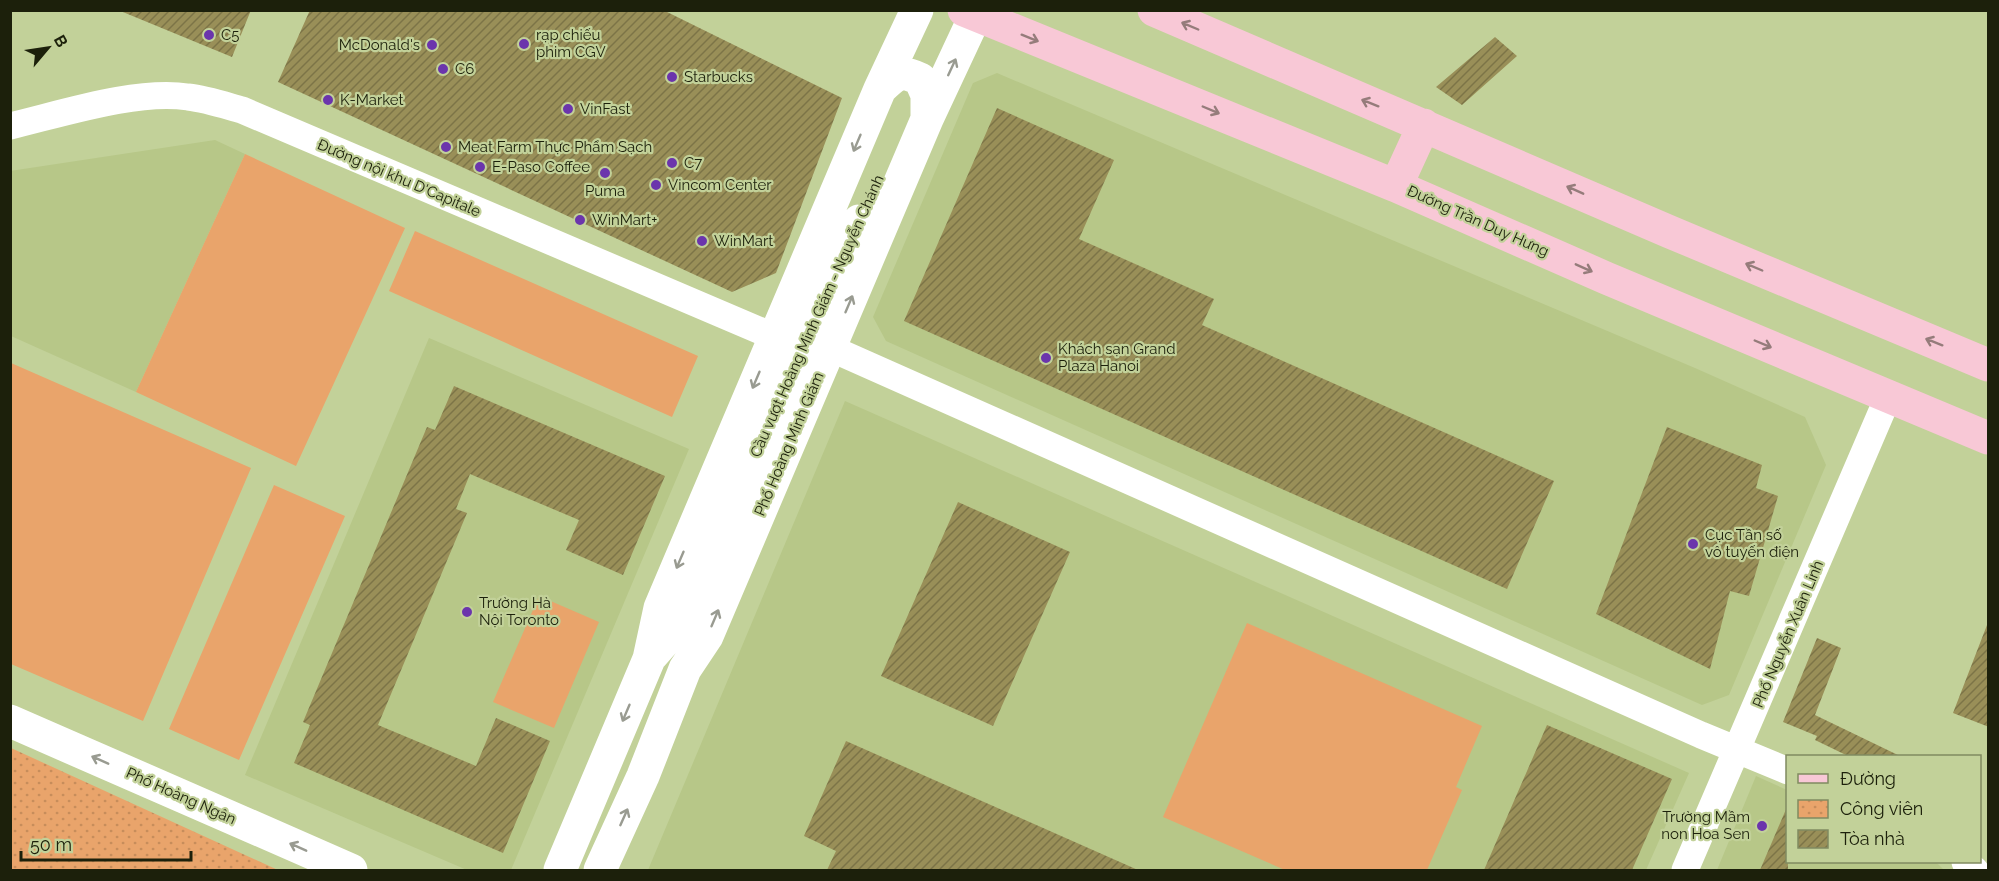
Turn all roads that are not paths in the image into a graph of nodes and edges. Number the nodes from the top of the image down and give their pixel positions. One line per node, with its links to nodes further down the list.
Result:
1 (916, 10): 4 (street)
2 (1154, 10): 6 (main road, one-way to 2)
3 (968, 12): 5 (street, Phố Hoàng Minh Giám, one-way to 3); 8 (main road, Đường Trần Duy Hưng, one-way to 8); 14 (street, Cầu vượt Hoàng Minh Giám - Nguyễn Chánh)
4 (880, 89): 5 (street); 9 (street, one-way to 9)
5 (927, 119): 10 (street, Phố Hoàng Minh Giám, one-way to 5)
6 (1424, 125): 8 (main road); 11 (main road, one-way to 6)
7 (10, 126): 9 (street, Đường nội khu D'Capitale)
8 (1396, 186): 12 (main road, Đường Trần Duy Hưng, one-way to 12)
9 (774, 338): 15 (street, one-way to 15)
10 (830, 348): 16 (street, Phố Hoàng Minh Giám, one-way to 10); 18 (street)
11 (1989, 365)
12 (1888, 397): 13 (main road, Đường Trần Duy Hưng); 18 (street, Phố Nguyễn Xuân Linh)
13 (1989, 438)
14 (681, 622): 15 (street, Cầu vượt Hoàng Minh Giám - Nguyễn Chánh); 16 (street, Cầu vượt Hoàng Minh Giám - Nguyễn Chánh)
15 (649, 659): 21 (street, one-way to 21)
16 (685, 669): 22 (street, Phố Hoàng Minh Giám, one-way to 16)
17 (10, 721): 20 (street, Phố Hoàng Ngân, one-way to 17)
18 (1738, 751): 19 (street); 23 (street, Phố Nguyễn Xuân Linh)
19 (1786, 770)
20 (351, 870)
21 (560, 870)
22 (600, 870)
23 (1685, 870)

